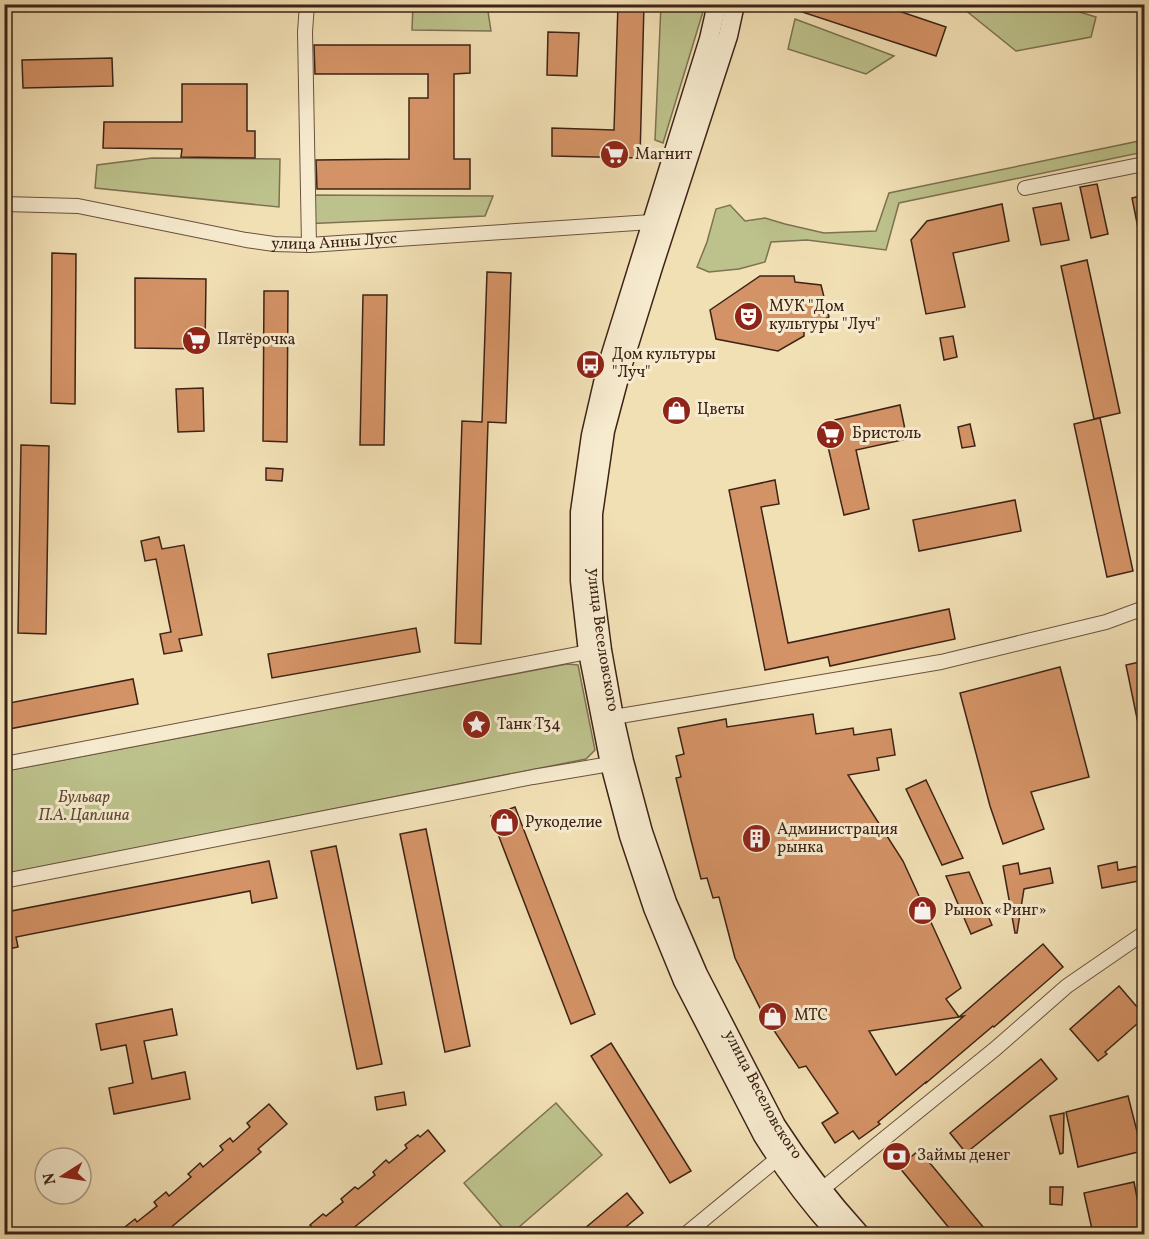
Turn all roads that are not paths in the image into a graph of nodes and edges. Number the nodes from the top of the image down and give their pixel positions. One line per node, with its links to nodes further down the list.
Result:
1 (307, 4): 8 (street)
2 (717, 4): 7 (main road, улица Веселовского)
3 (735, 4): 7 (main road, улица Веселовского)
4 (1144, 164): 5 (street)
5 (1025, 188)
6 (4, 204): 8 (street, улица Анны Лусс)
7 (659, 225): 8 (street, улица Анны Лусс); 10 (main road, улица Веселовского)
8 (309, 245)
9 (1144, 608): 11 (street)
10 (595, 651): 11 (main road, улица Веселовского); 12 (main road, улица Веселовского); 13 (street)
11 (614, 717): 12 (main road, улица Веселовского)
12 (617, 762): 14 (street); 16 (main road, улица Веселовского)
13 (4, 764)
14 (4, 881)
15 (1144, 933): 17 (street)
16 (784, 1153): 17 (main road, улица Веселовского); 18 (street); 19 (main road, улица Веселовского)
17 (821, 1190): 20 (main road, улица Веселовского)
18 (686, 1234)
19 (837, 1234)
20 (860, 1234)

